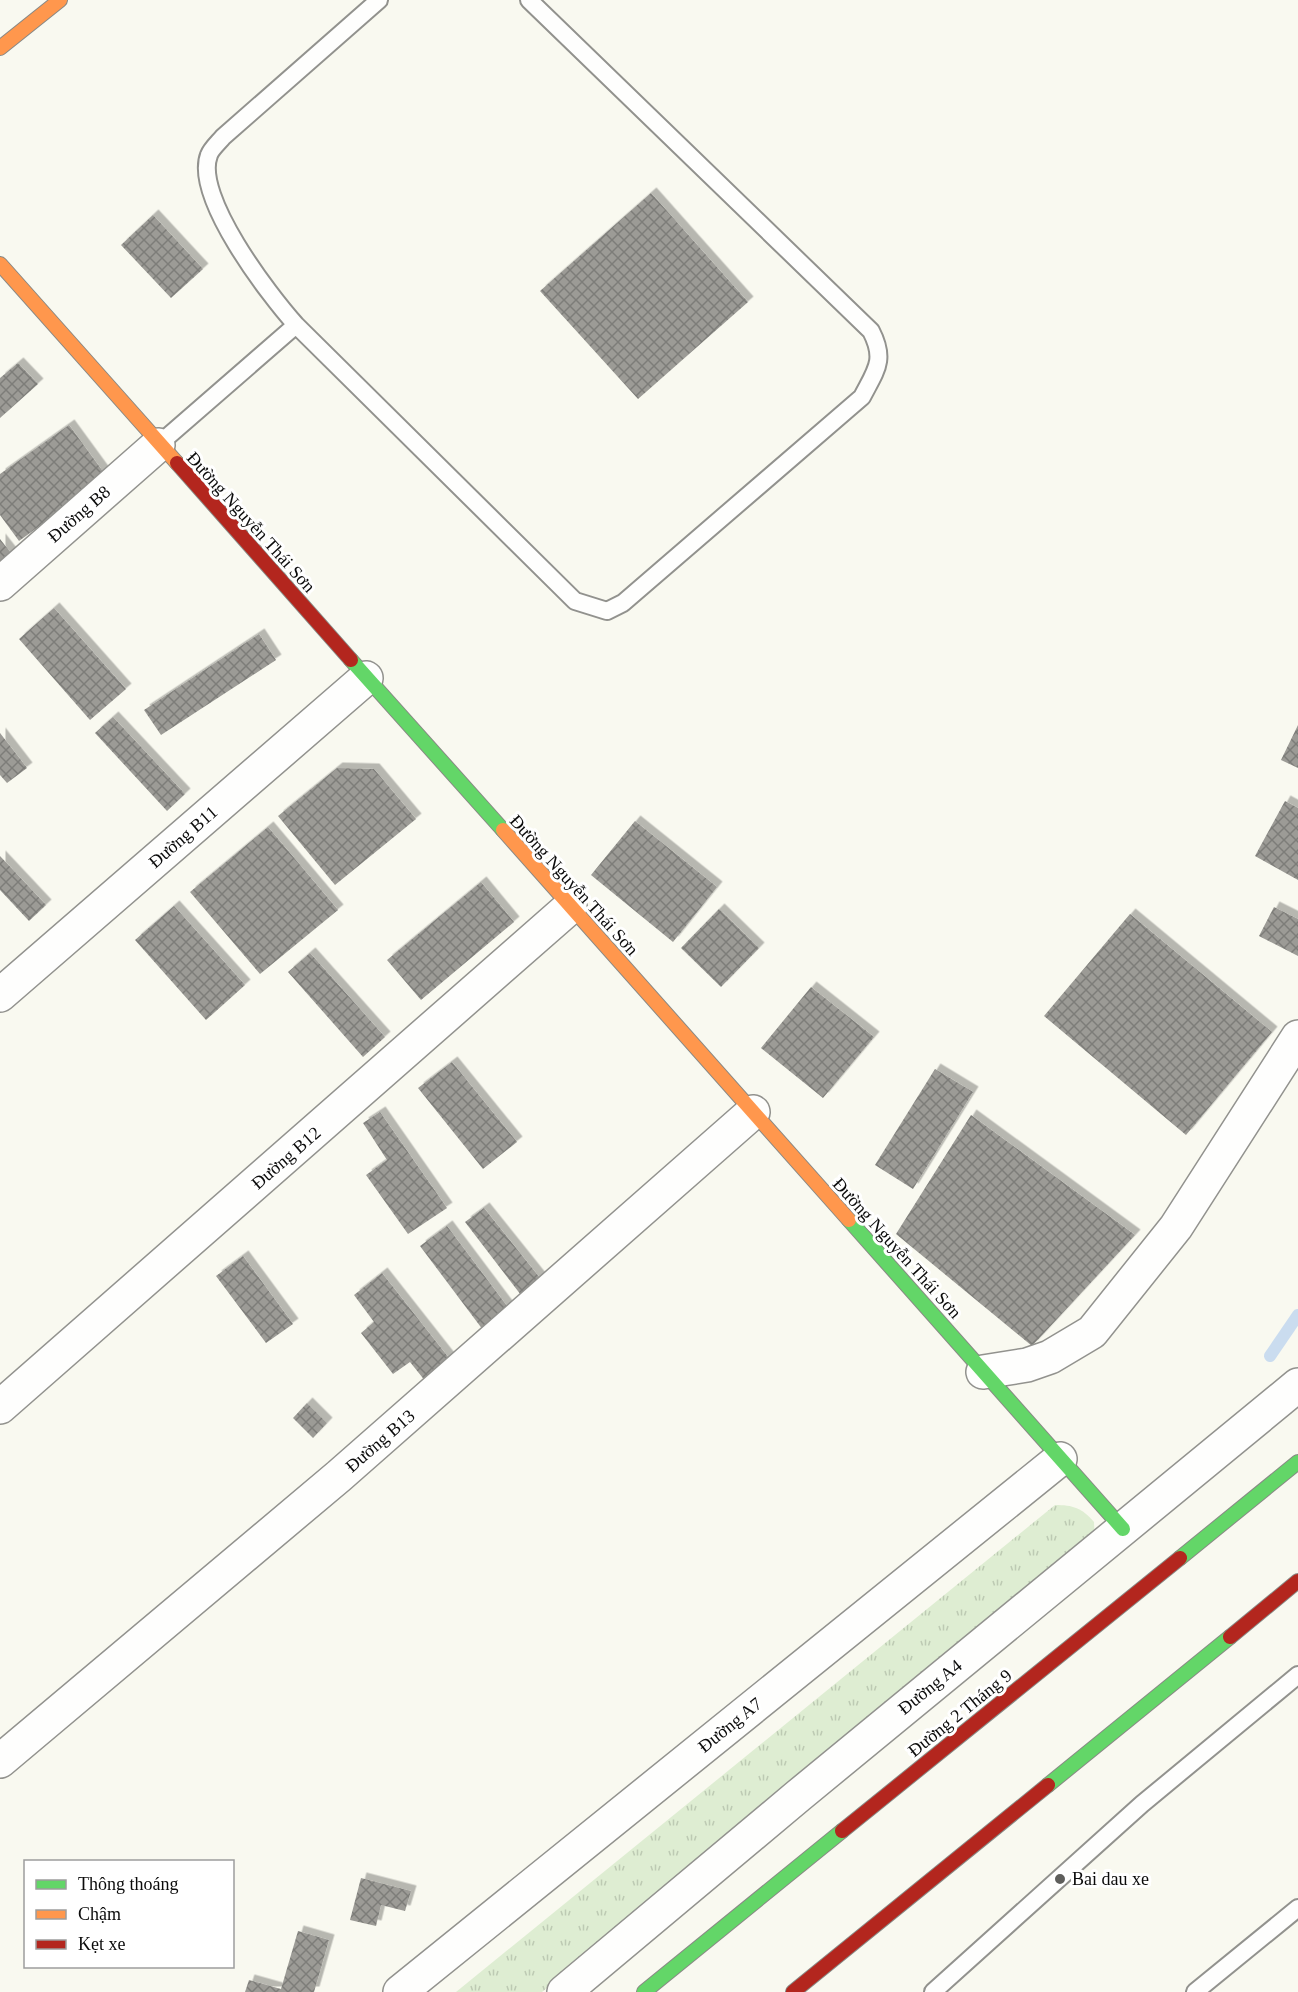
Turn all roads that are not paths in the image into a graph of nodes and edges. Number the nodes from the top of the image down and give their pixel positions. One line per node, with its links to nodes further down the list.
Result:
1 (60, 0): 4 (main road)
2 (379, 0): 6 (lane)
3 (529, 0): 6 (lane)
4 (0, 48)
5 (0, 264): 7 (main road, Đường Nguyễn Thái Sơn)
6 (296, 326): 7 (lane)
7 (158, 444): 8 (street, Đường B8); 9 (main road, Đường Nguyễn Thái Sơn)
8 (0, 584)
9 (366, 678): 10 (main road, Đường Nguyễn Thái Sơn); 11 (street, Đường B11)
10 (570, 907): 13 (main road, Đường Nguyễn Thái Sơn); 16 (street, Đường B12)
11 (0, 995)
12 (1298, 1037): 14 (street)
13 (753, 1112): 14 (main road, Đường Nguyễn Thái Sơn); 22 (street, Đường B13)
14 (983, 1372): 17 (main road, Đường Nguyễn Thái Sơn)
15 (1298, 1385): 19 (street, Đường A4)
16 (0, 1407)
17 (1060, 1459): 19 (main road, Đường Nguyễn Thái Sơn); 24 (street, Đường A7)
18 (1298, 1462): 26 (main road, Đường 2 Tháng 9)
19 (1123, 1529): 25 (street, Đường A4)
20 (1298, 1581): 27 (main road)
21 (1298, 1675): 28 (lane)
22 (0, 1761)
23 (1298, 1908): 29 (lane)
24 (400, 1992)
25 (564, 1992)
26 (644, 1992)
27 (793, 1992)
28 (933, 1992)
29 (1196, 1992)

